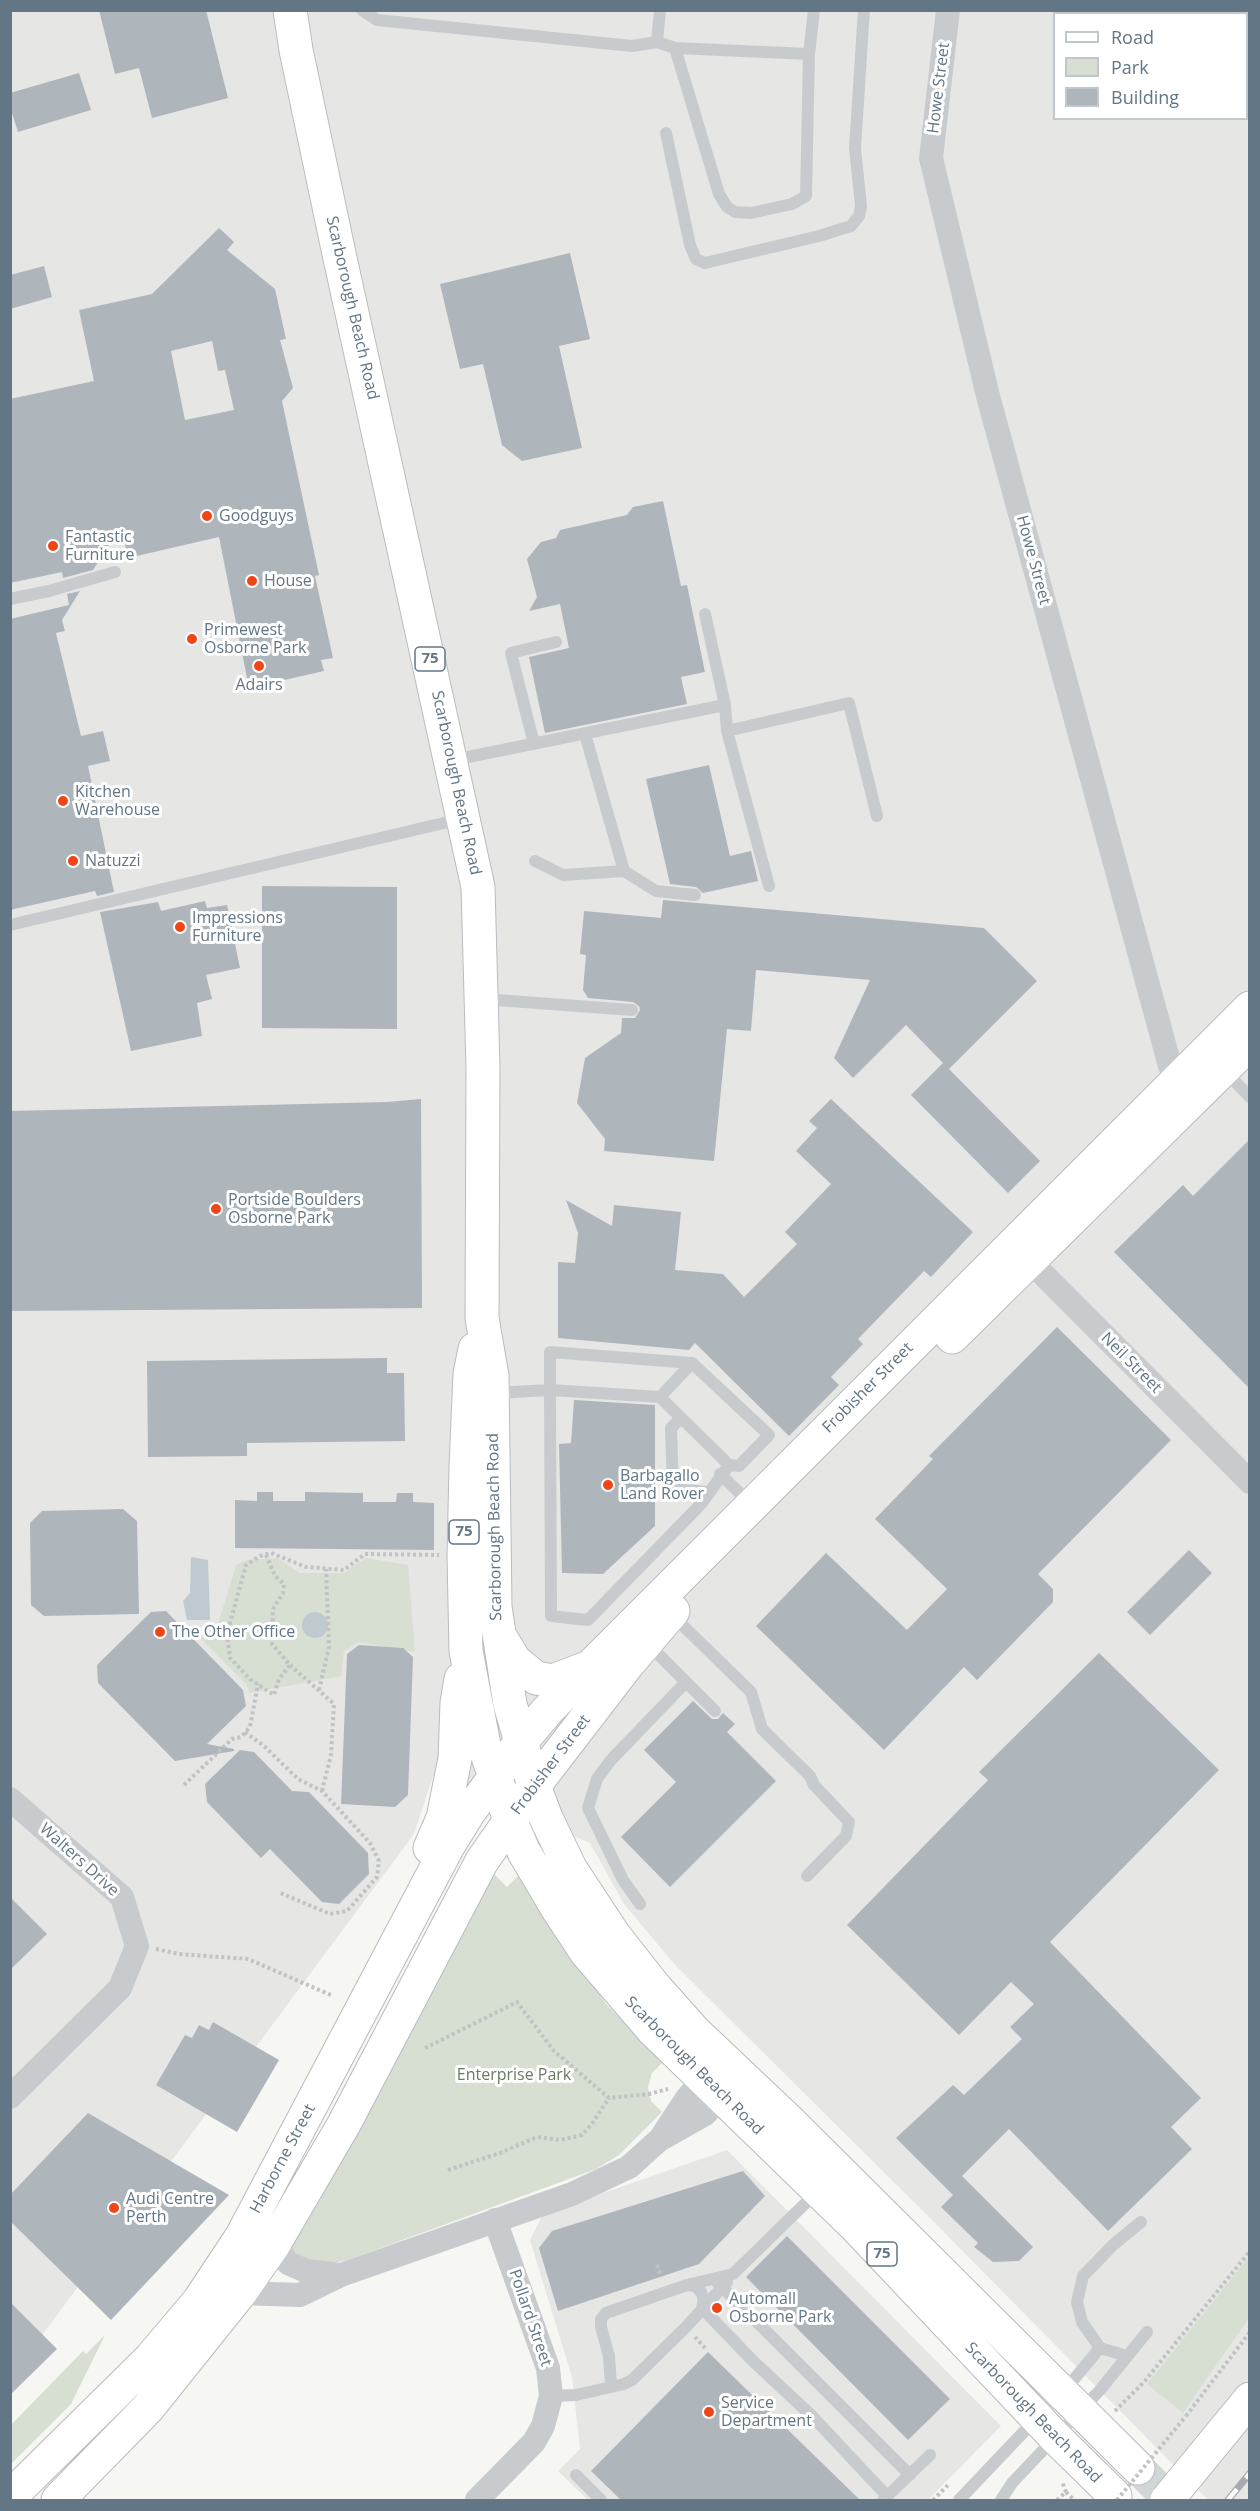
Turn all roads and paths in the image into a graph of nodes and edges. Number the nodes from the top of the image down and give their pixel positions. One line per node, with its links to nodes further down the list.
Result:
1 (290, 10): 19 (main road, Scarborough Beach Road / 75)
2 (362, 10): 7 (lane)
3 (660, 10): 7 (lane)
4 (814, 10): 9 (lane)
5 (864, 10): 10 (lane)
6 (948, 10): 32 (street, Howe Street)
7 (657, 42): 8 (lane)
8 (675, 48): 9 (lane); 9 (lane)
9 (809, 54)
10 (666, 133)
11 (115, 572): 12 (lane)
12 (10, 599)
13 (705, 614): 15 (lane)
14 (556, 642): 18 (lane)
15 (725, 705): 16 (lane); 17 (lane)
16 (727, 731): 20 (lane); 24 (lane)
17 (585, 734): 18 (lane); 23 (lane)
18 (534, 744): 19 (lane)
19 (452, 760): 21 (main road, Scarborough Beach Road / 75)
20 (877, 816)
21 (465, 818): 26 (lane); 27 (main road, Scarborough Beach Road / 75)
22 (535, 861): 23 (lane)
23 (624, 871): 25 (lane)
24 (769, 886)
25 (695, 895)
26 (10, 925)
27 (482, 999): 29 (lane); 35 (main road, Scarborough Beach Road / 75)
28 (1250, 1008): 32 (main road, Frobisher Street)
29 (632, 1010)
30 (1250, 1043): 31 (main road, Frobisher Street)
31 (1223, 1069): 32 (main road, Frobisher Street); 33 (lane)
32 (1187, 1087): 34 (main road, Frobisher Street)
33 (1250, 1097)
34 (1021, 1252): 42 (street, Neil Street); 44 (main road, Frobisher Street); 48 (main road, Frobisher Street)
35 (482, 1318): 38 (main road, Scarborough Beach Road / 75); 51 (main road, Scarborough Beach Road / 75)
36 (692, 1363): 37 (lane); 39 (lane); 41 (lane)
37 (550, 1390): 38 (lane); 39 (lane); 43 (lane)
38 (493, 1393): 49 (main road, Scarborough Beach Road / 75)
39 (660, 1397): 40 (lane)
40 (681, 1418): 41 (lane); 43 (lane)
41 (724, 1470): 43 (lane); 44 (lane)
42 (1250, 1482)
43 (708, 1492)
44 (752, 1505): 53 (main road, Frobisher Street)
45 (266, 1555): 47 (path); 52 (path); 55 (path)
46 (443, 1555): 47 (path)
47 (326, 1569): 56 (path)
48 (671, 1614): 50 (main road, Frobisher Street); 66 (lane)
49 (498, 1632): 53 (main road); 59 (main road, Scarborough Beach Road / 75)
50 (646, 1643): 54 (lane); 62 (main road, Frobisher Street)
51 (466, 1651): 60 (main road, Scarborough Beach Road / 75); 68 (main road)
52 (290, 1665): 55 (path); 56 (path)
53 (589, 1668): 59 (main road, Frobisher Street)
54 (686, 1682): 57 (lane); 69 (lane)
55 (258, 1684): 58 (path)
56 (319, 1691): 63 (path)
57 (716, 1711)
58 (245, 1732): 61 (path); 63 (path)
59 (520, 1743): 60 (main road, Frobisher Street); 62 (main road, Scarborough Beach Road / 75)
60 (494, 1776): 65 (main road, Scarborough Beach Road / 75); 68 (main road, Harborne Street)
61 (184, 1785)
62 (534, 1786): 65 (main road, Frobisher Street); 73 (main road, Scarborough Beach Road / 75)
63 (322, 1791): 67 (path)
64 (10, 1799): 70 (street, Walters Drive)
65 (510, 1820): 73 (main road, Scarborough Beach Road / 75); 80 (main road, Harborne Street)
66 (807, 1876)
67 (278, 1892)
68 (422, 1893): 106 (main road, Harborne Street)
69 (640, 1904)
70 (137, 1946): 71 (path); 74 (street)
71 (333, 1996)
72 (425, 2048): 75 (path)
73 (713, 2079): 75 (path); 77 (main road, Scarborough Beach Road / 75); 78 (street); 98 (main road, Scarborough Beach Road / 75)
74 (10, 2097)
75 (609, 2098): 76 (path)
76 (448, 2170)
77 (819, 2190): 84 (lane); 99 (main road, Scarborough Beach Road / 75)
78 (495, 2220): 83 (street); 96 (street, Pollard Street)
79 (1141, 2222): 93 (lane)
80 (274, 2244): 83 (street); 87 (main road, Harborne Street)
81 (1250, 2251): 98 (path)
82 (657, 2265): 86 (path)
83 (341, 2275): 87 (street)
84 (718, 2282): 85 (lane); 88 (lane); 103 (lane)
85 (687, 2285): 86 (lane); 88 (lane)
86 (666, 2292): 95 (lane)
87 (240, 2293): 109 (main road, Harborne Street)
88 (702, 2308): 89 (lane); 107 (lane)
89 (686, 2327): 92 (path); 95 (lane)
90 (1147, 2332): 94 (lane)
91 (1250, 2332): 108 (path, bridge)
92 (705, 2348)
93 (1100, 2348): 94 (lane); 98 (lane)
94 (1127, 2356): 98 (lane)
95 (611, 2386): 96 (lane)
96 (551, 2396): 110 (street, Pollard Street)
97 (1250, 2400): 116 (main road, bridge)
98 (1085, 2405): 99 (lane); 99 (lane); 101 (main road, Scarborough Beach Road / 75)
99 (1046, 2428): 108 (main road, Scarborough Beach Road / 75); 112 (lane); 113 (lane)
100 (930, 2455): 103 (lane)
101 (1138, 2468)
102 (576, 2475): 111 (lane)
103 (910, 2475): 107 (lane)
104 (1060, 2475): 105 (path)
105 (1065, 2492): 114 (path); 115 (path)
106 (10, 2497)
107 (885, 2498)
108 (1116, 2498)
109 (58, 2500)
110 (477, 2500)
111 (601, 2500)
112 (958, 2500)
113 (1001, 2500)
114 (1057, 2500)
115 (1074, 2500)
116 (1167, 2500)

